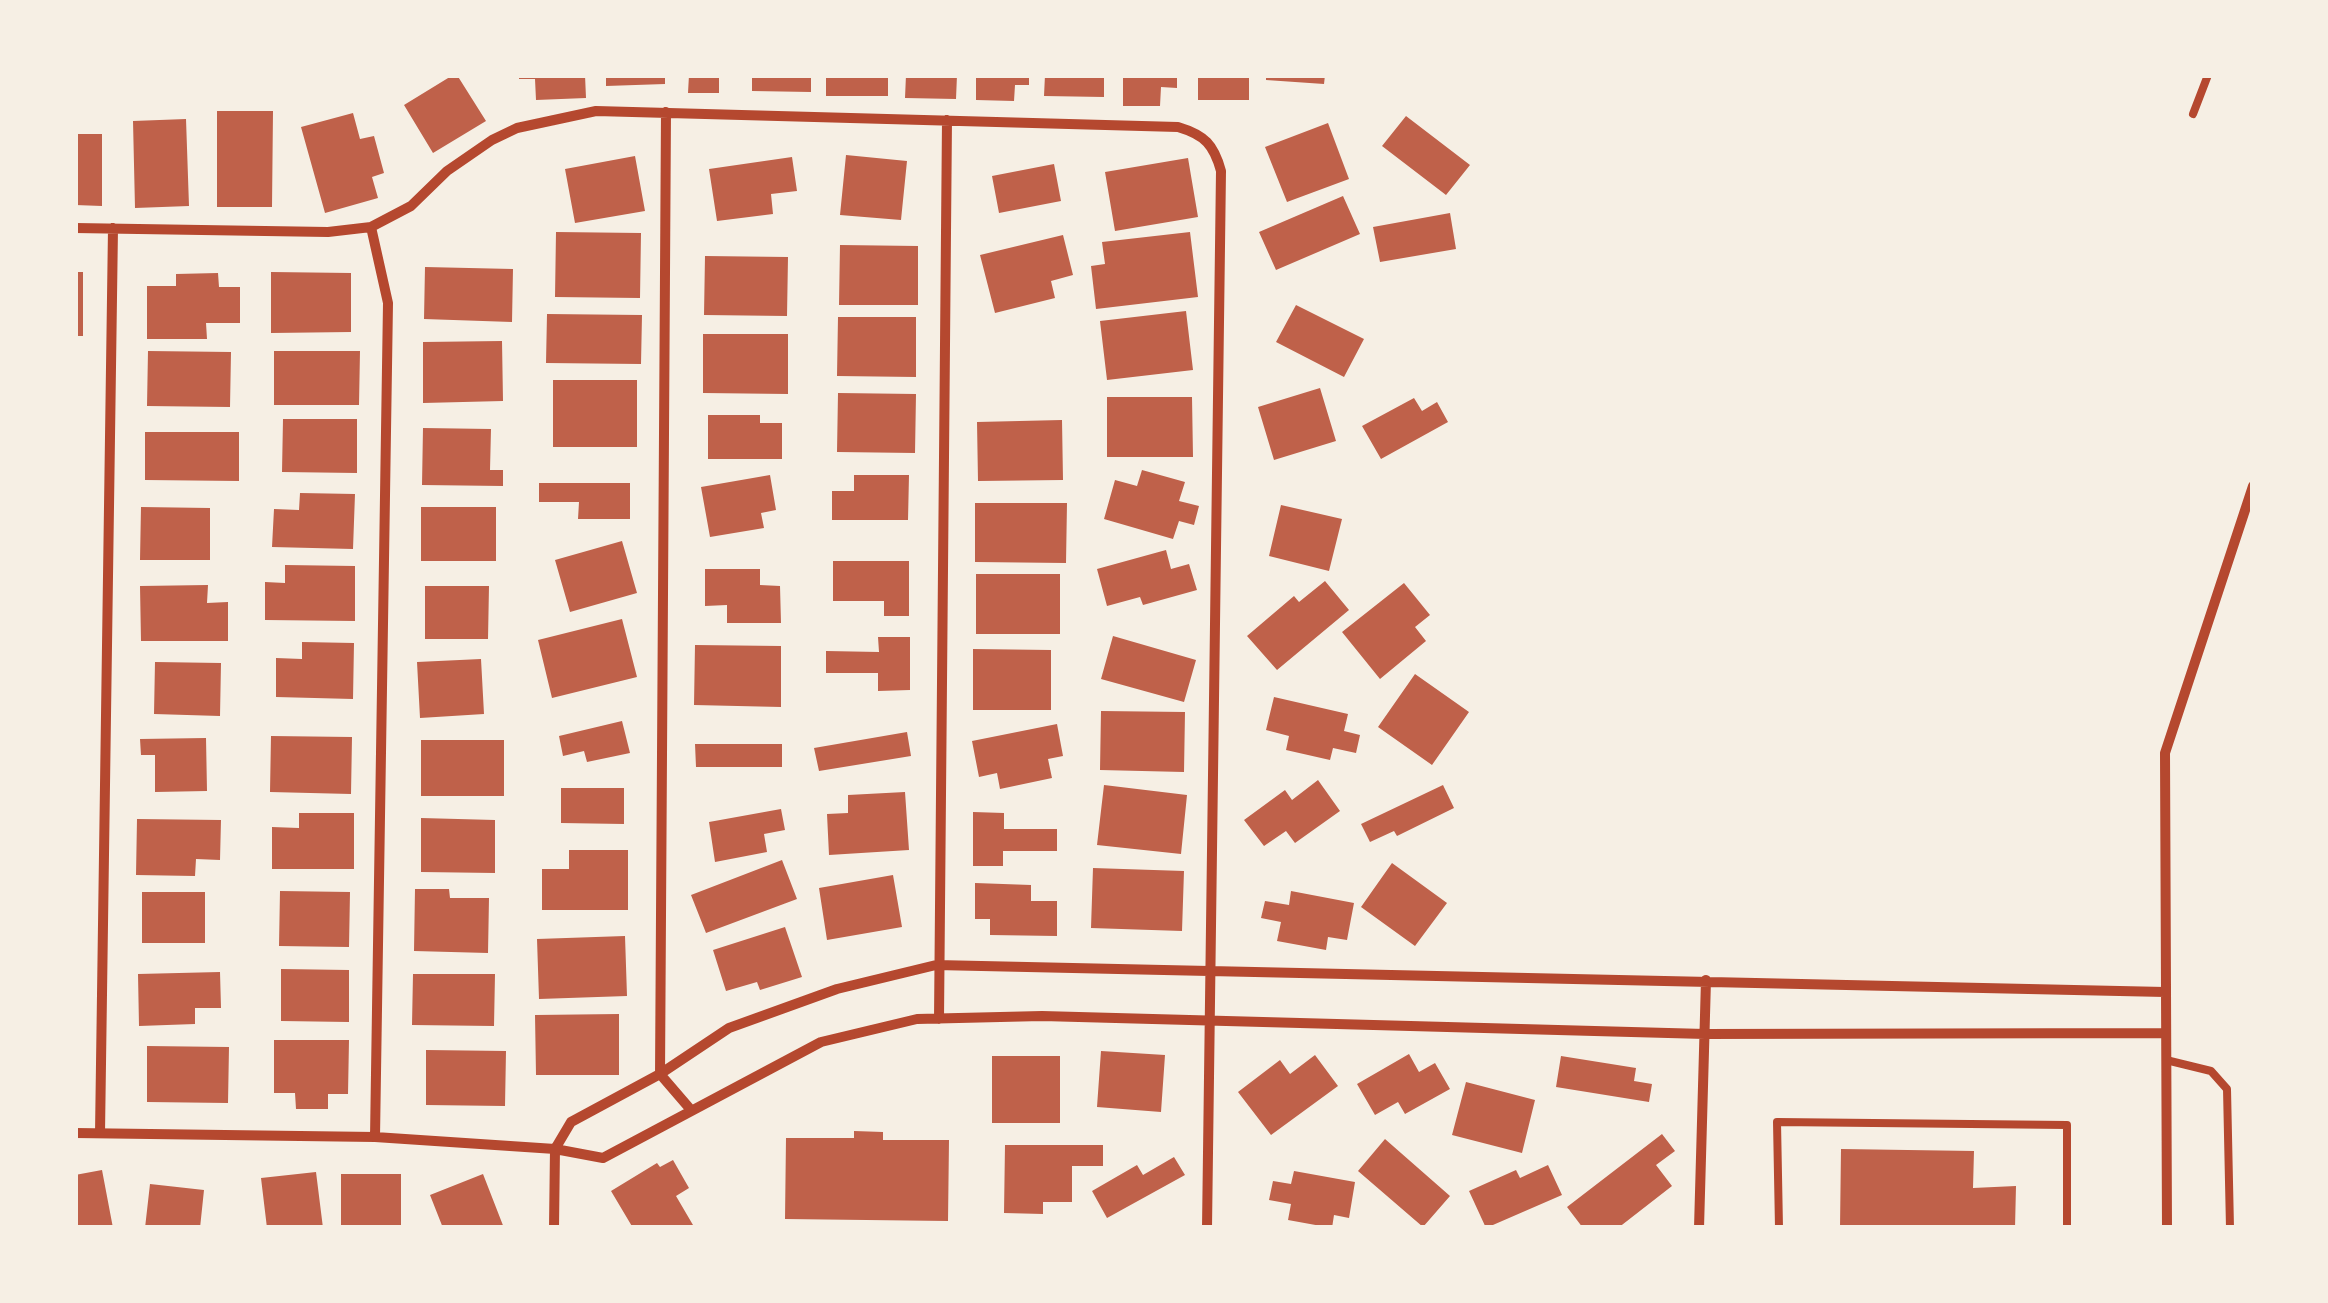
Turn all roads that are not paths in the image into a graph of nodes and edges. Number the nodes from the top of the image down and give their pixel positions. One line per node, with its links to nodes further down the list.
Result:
1 (2208, 75): 3 (lane)
2 (666, 112): 4 (street); 5 (street); 18 (street)
3 (2192, 114)
4 (946, 120): 9 (street); 10 (street)
5 (371, 227): 7 (street); 22 (street)
6 (75, 228): 7 (street)
7 (113, 228): 21 (street)
8 (2253, 486): 12 (street)
9 (936, 965): 10 (street); 13 (street); 18 (street)
10 (1211, 970): 11 (street); 14 (street)
11 (1706, 980): 12 (street); 16 (street)
12 (2165, 992): 15 (street)
13 (939, 1019): 14 (street); 19 (street)
14 (1210, 1022): 16 (street); 25 (street)
15 (2166, 1033): 16 (street); 17 (street)
16 (1705, 1034): 26 (street)
17 (2166, 1060): 29 (street); 30 (lane)
18 (660, 1074): 19 (street); 23 (street)
19 (691, 1110): 23 (street)
20 (75, 1133): 21 (street)
21 (100, 1133): 22 (street)
22 (375, 1137): 23 (street)
23 (556, 1149): 24 (street)
24 (554, 1228)
25 (1207, 1228)
26 (1699, 1228)
27 (1779, 1228): 28 (lane)
28 (2067, 1228)
29 (2167, 1228)
30 (2230, 1228)

